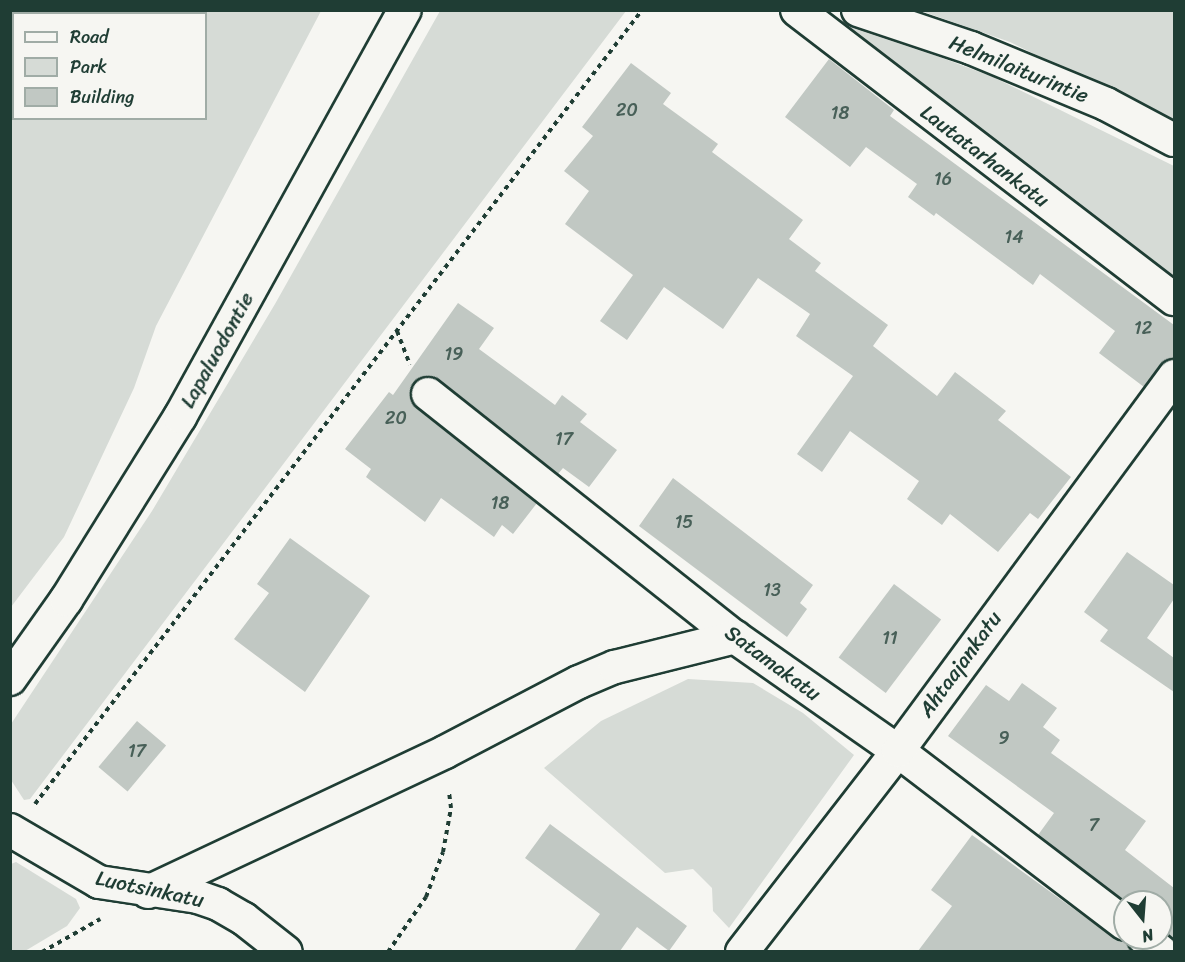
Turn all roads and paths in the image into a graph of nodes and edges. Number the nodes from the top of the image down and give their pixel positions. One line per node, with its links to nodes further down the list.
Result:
1 (405, 10): 10 (street, Lapaluodontie)
2 (642, 10): 13 (path)
3 (797, 10): 6 (street, Lautatarhankatu)
4 (858, 10): 5 (street, Helmilaiturintie)
5 (1174, 140)
6 (1174, 299)
7 (1174, 376): 11 (street, Ahtaajankatu)
8 (428, 394): 9 (street, Satamakatu)
9 (735, 637): 11 (street, Satamakatu); 12 (street)
10 (10, 680)
11 (898, 751): 15 (street, Satamakatu); 19 (street, Ahtaajankatu)
12 (445, 752): 14 (street); 18 (path)
13 (12, 831): 14 (street, Luotsinkatu)
14 (148, 892): 16 (path); 17 (street, Luotsinkatu)
15 (1113, 915)
16 (42, 951)
17 (286, 951)
18 (388, 951)
19 (742, 951)

